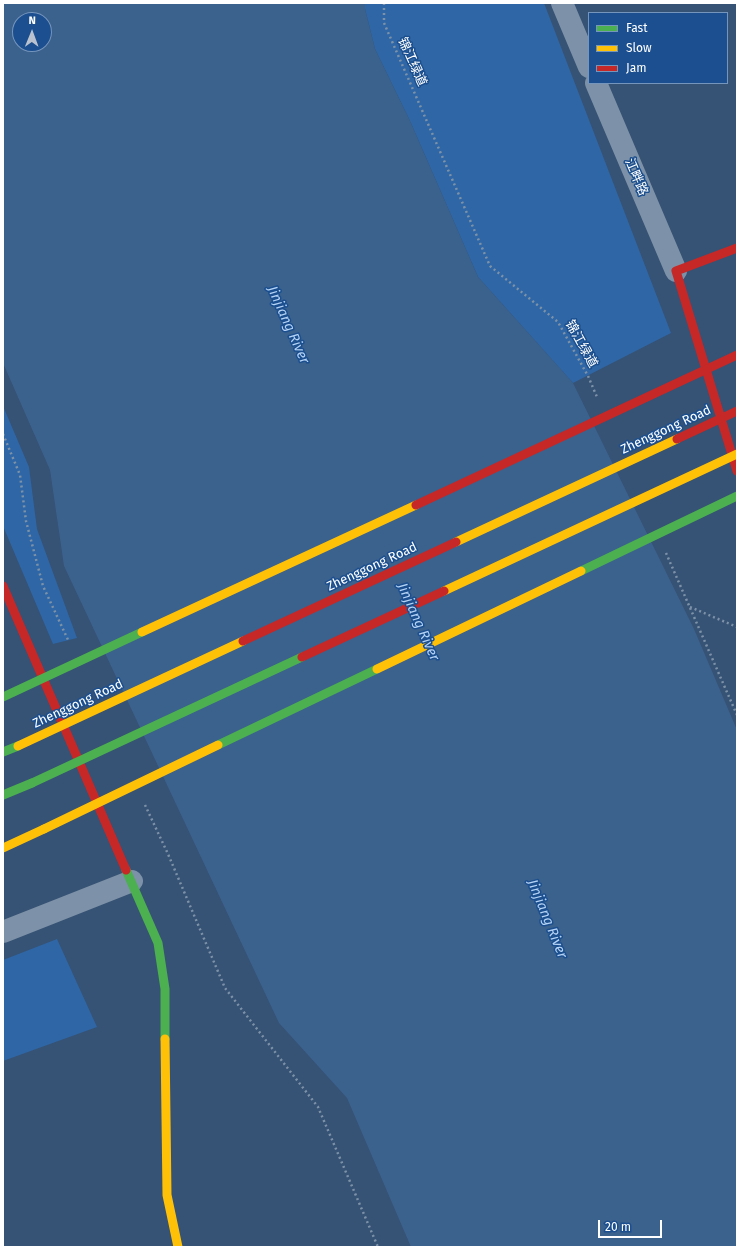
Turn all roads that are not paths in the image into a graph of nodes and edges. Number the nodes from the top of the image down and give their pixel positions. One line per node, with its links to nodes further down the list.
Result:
1 (562, 3): 2 (street)
2 (588, 65)
3 (596, 84): 5 (street, 江畔路)
4 (737, 248): 5 (main road)
5 (676, 271): 9 (main road)
6 (737, 355): 13 (main road, bridge)
7 (737, 411): 14 (main road, Zhenggong Road, bridge)
8 (737, 454): 15 (main road, bridge)
9 (737, 471)
10 (737, 496): 16 (main road, bridge)
11 (3, 586): 12 (main road)
12 (6, 600): 17 (main road)
13 (3, 697)
14 (3, 752)
15 (3, 795)
16 (3, 848)
17 (132, 881): 18 (street); 19 (main road)
18 (3, 932)
19 (178, 1247)

